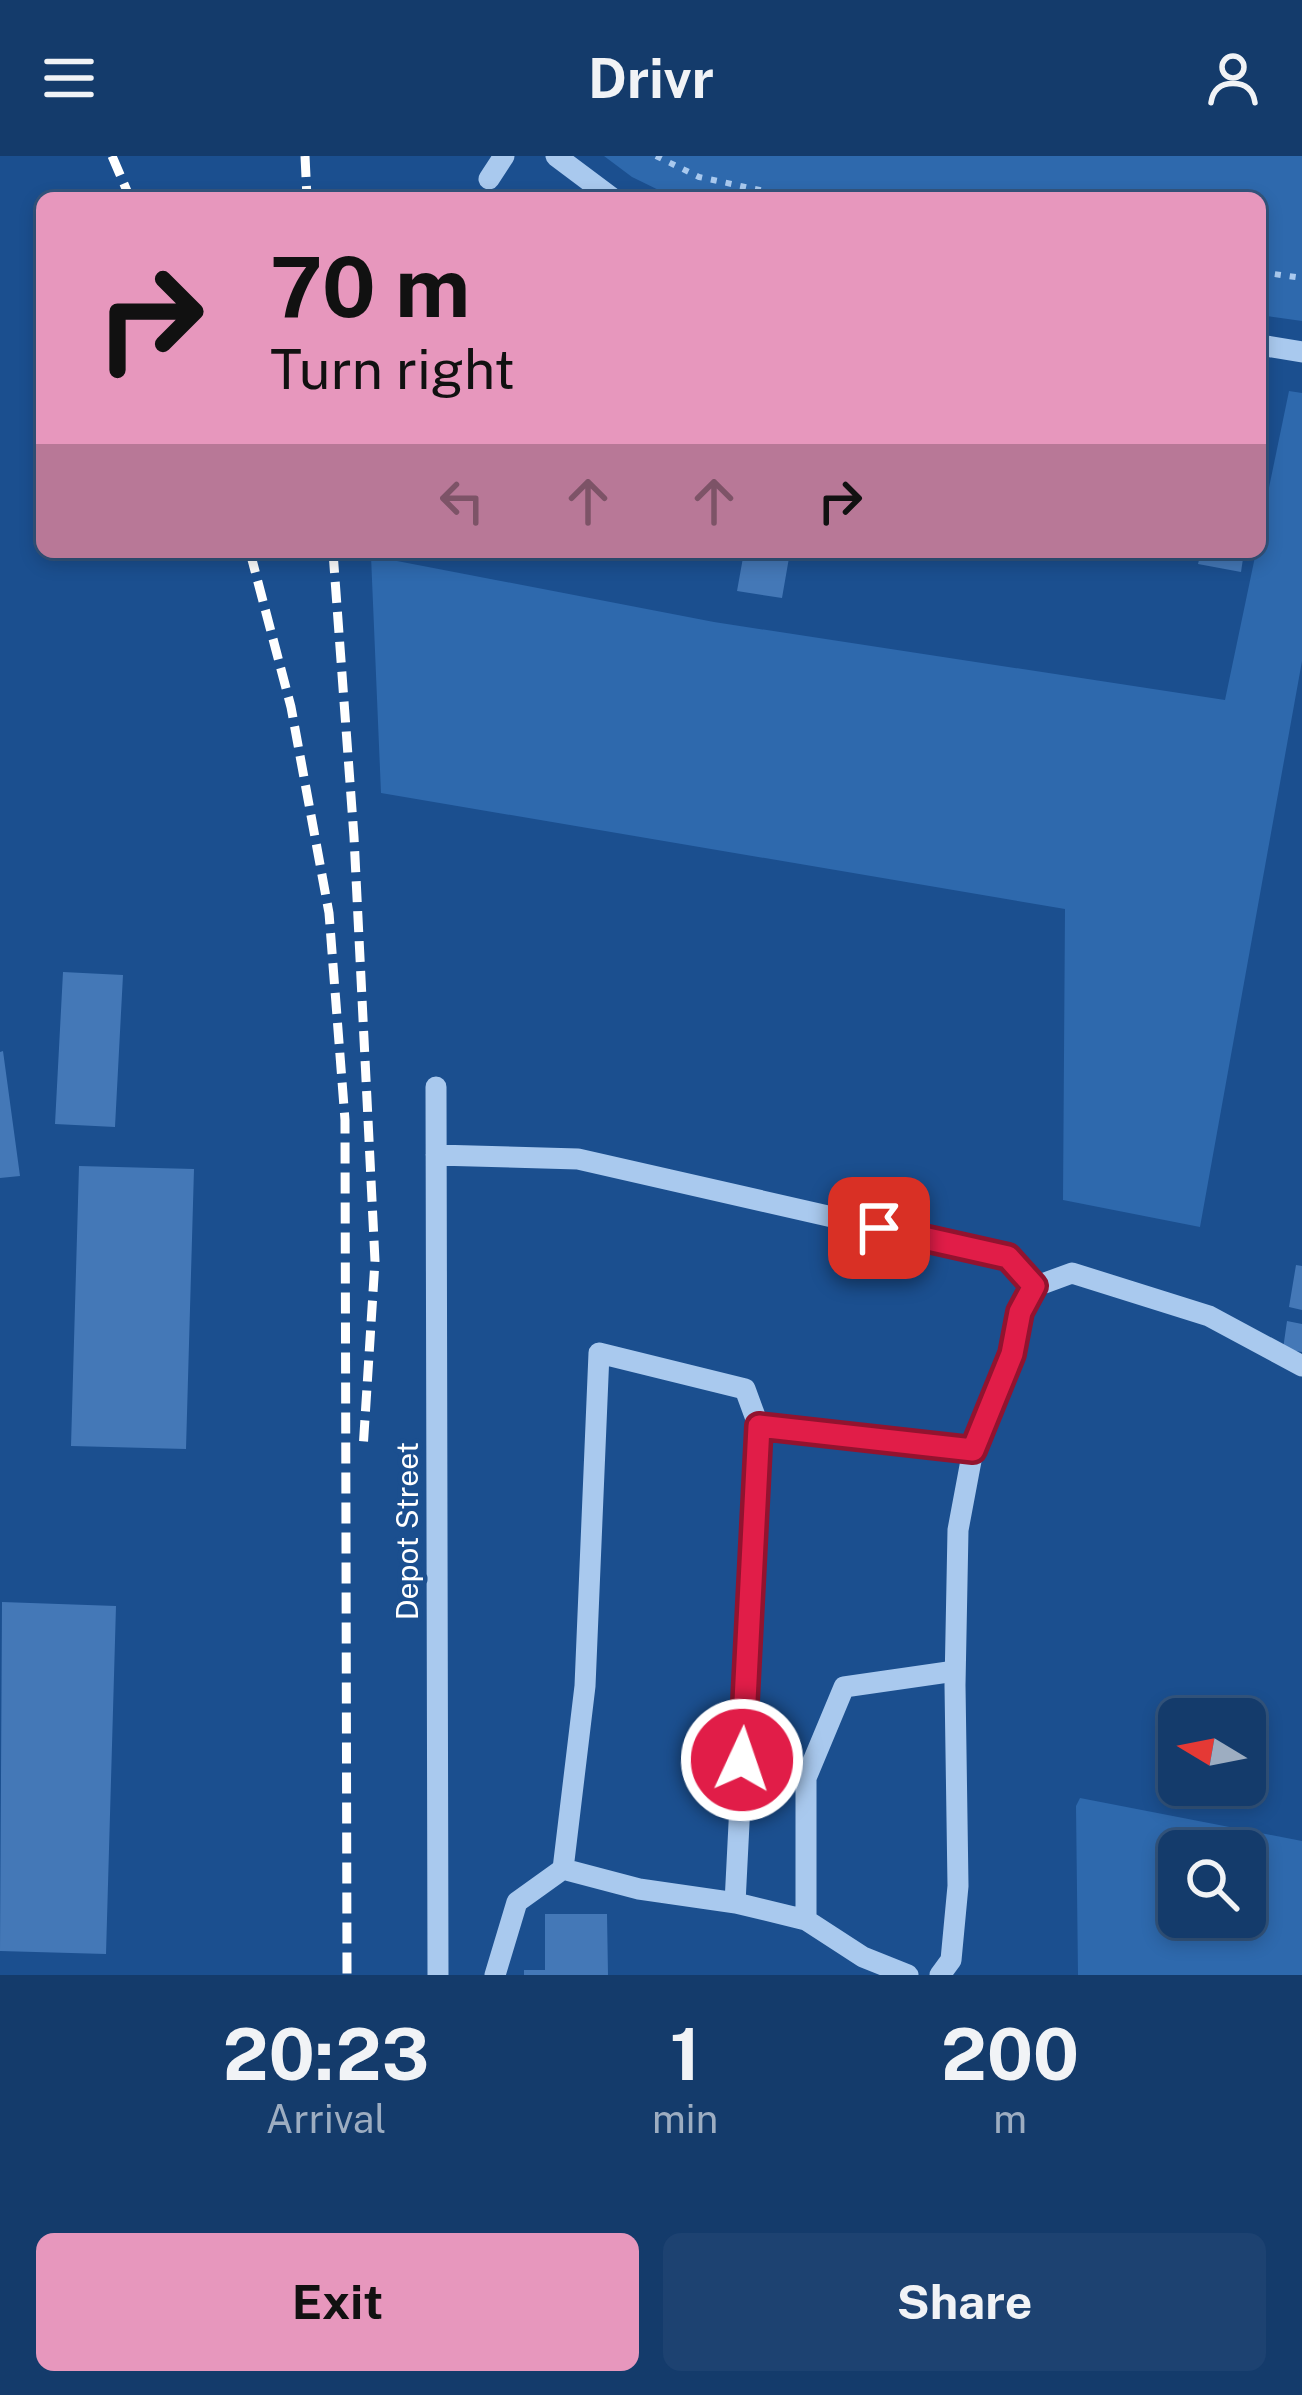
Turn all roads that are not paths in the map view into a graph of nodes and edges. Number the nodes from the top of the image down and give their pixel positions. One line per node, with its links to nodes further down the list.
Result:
1 (504, 156): 3 (street)
2 (556, 156): 4 (street)
3 (489, 179)
4 (604, 192)
5 (1266, 347): 6 (street)
6 (1302, 352)
7 (436, 1087): 8 (street, Depot Street)
8 (436, 1155): 9 (street); 17 (street, Depot Street)
9 (1034, 1286): 10 (street); 12 (street)
10 (1302, 1366)
11 (759, 1426): 12 (street); 14 (street); 15 (street)
12 (973, 1450): 13 (street)
13 (955, 1671): 16 (street); 20 (street)
14 (563, 1869): 15 (street); 18 (street)
15 (735, 1903): 16 (street)
16 (806, 1921): 19 (street)
17 (438, 1975)
18 (495, 1975)
19 (908, 1975)
20 (940, 1975)

